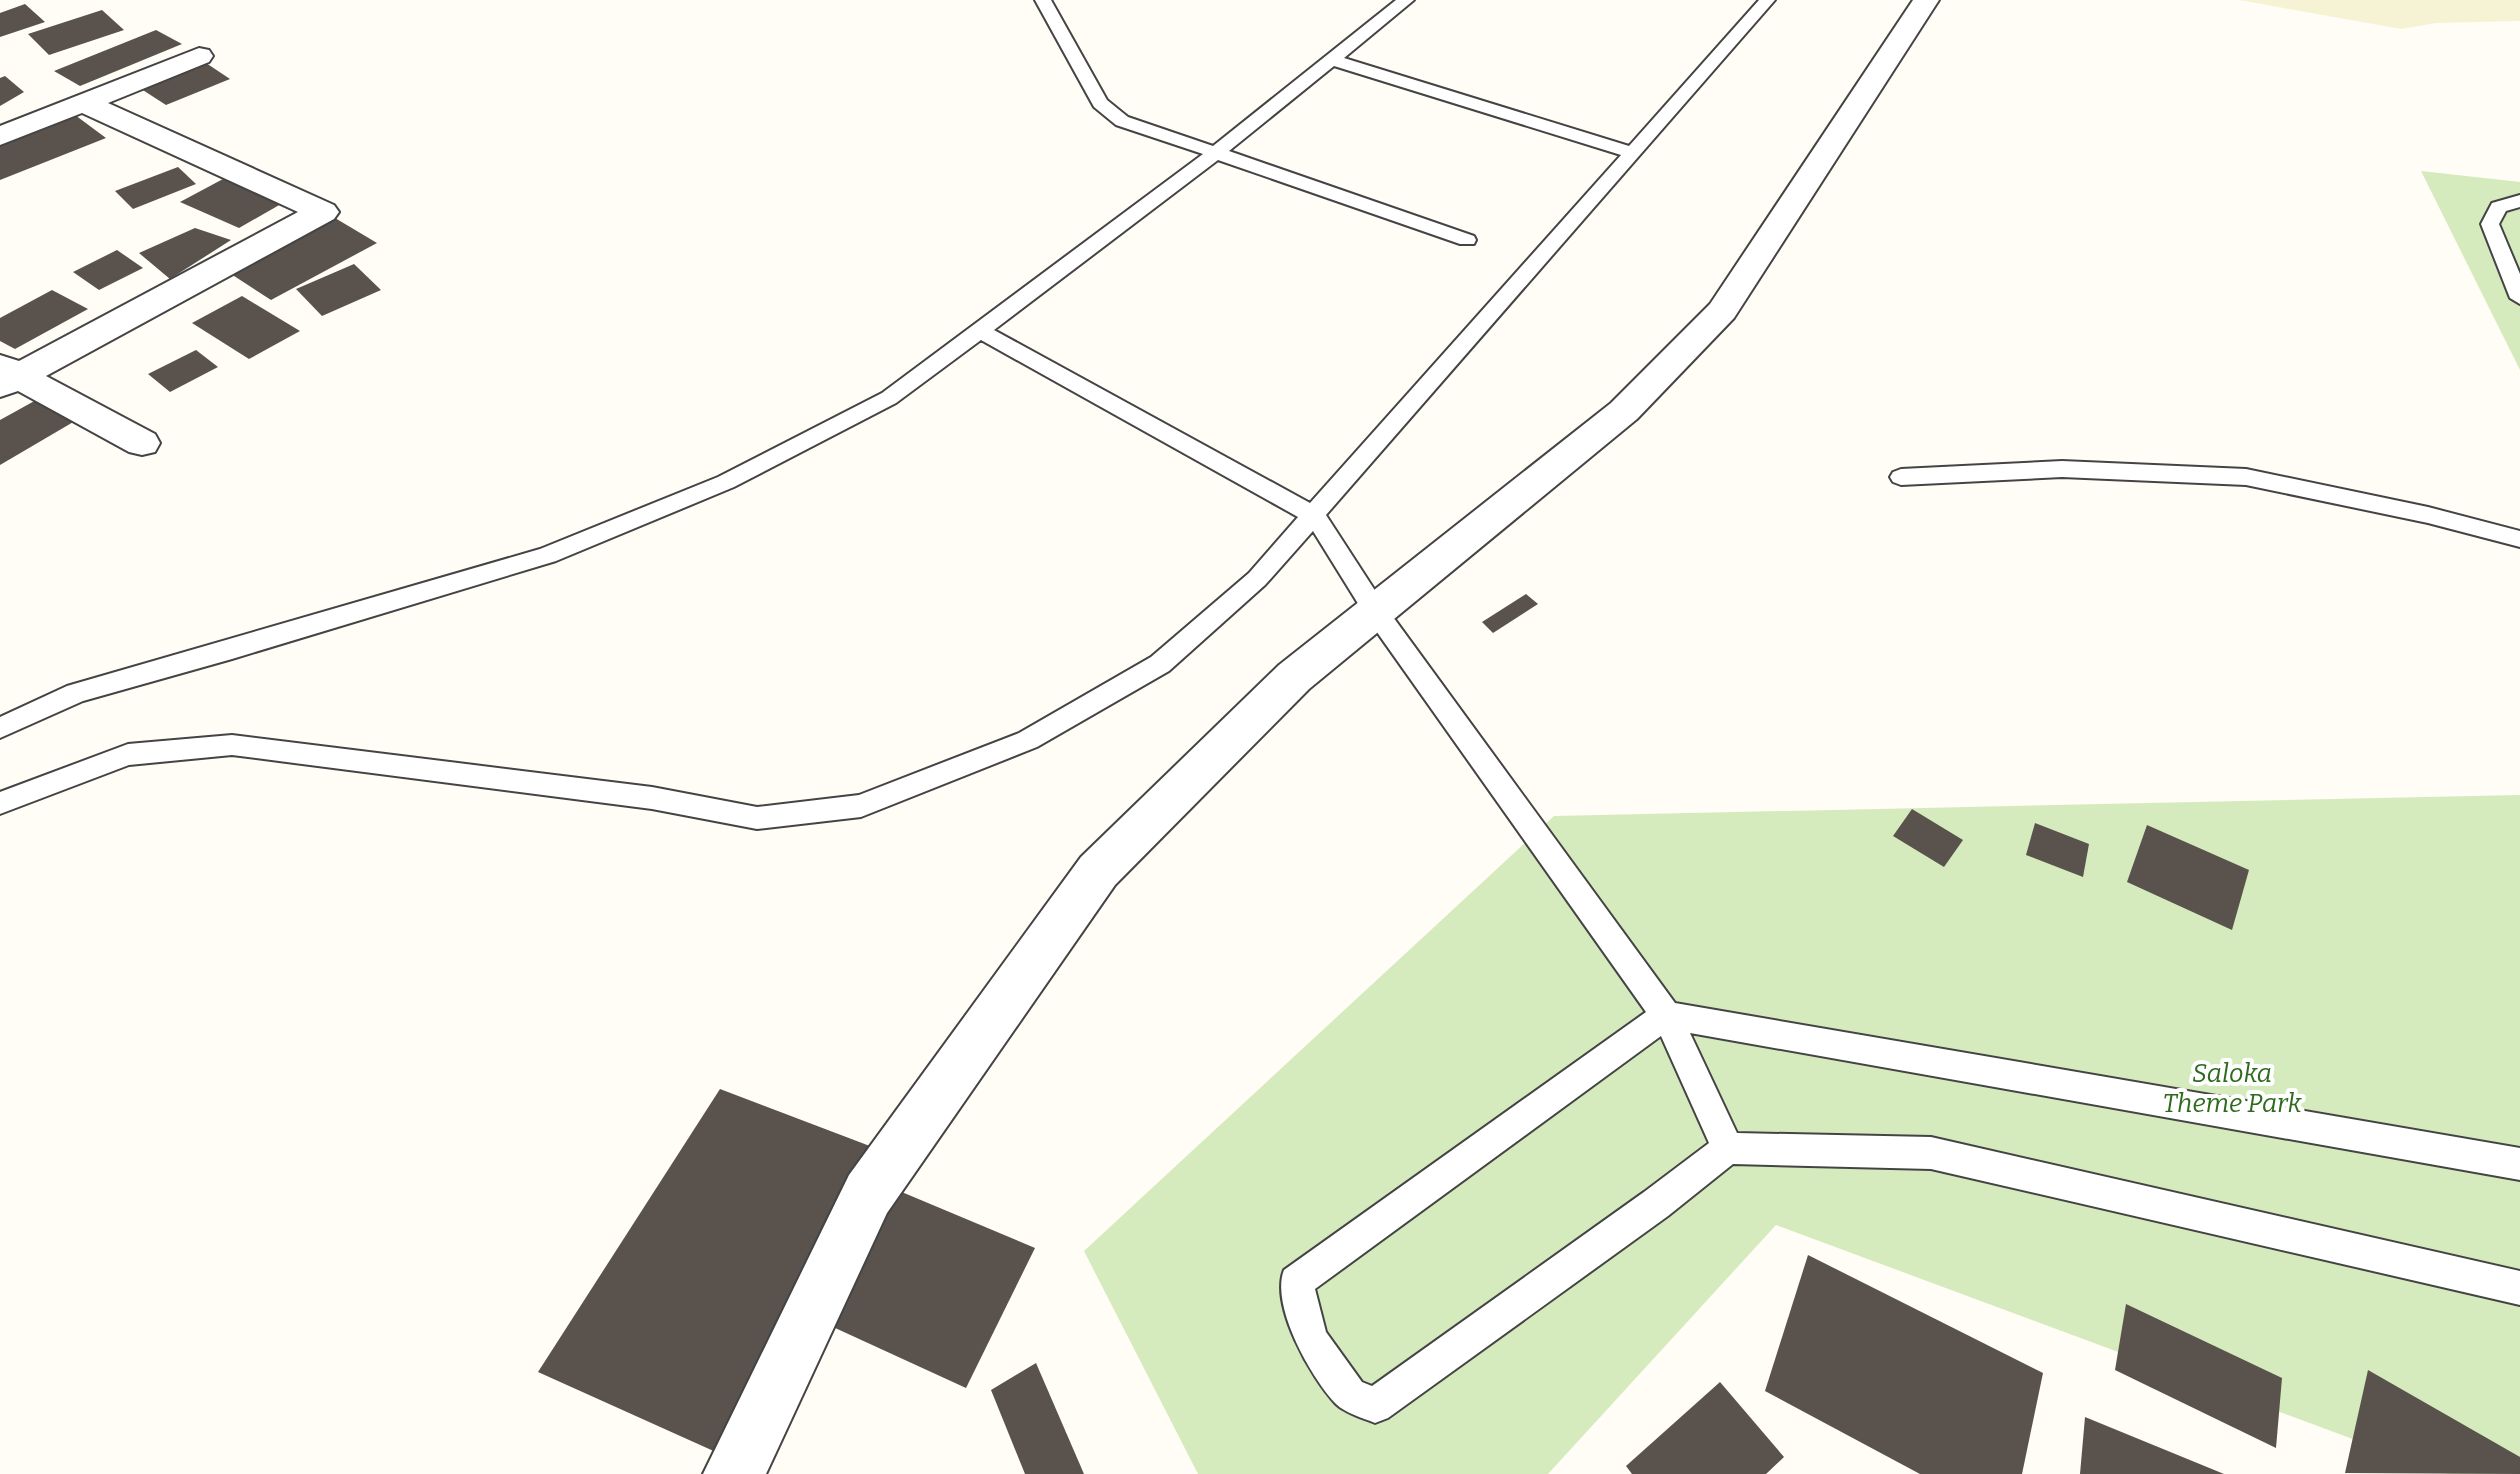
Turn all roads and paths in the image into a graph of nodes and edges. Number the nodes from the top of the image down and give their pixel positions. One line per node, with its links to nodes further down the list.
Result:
1 (1043, 0): 9 (lane)
2 (1406, 0): 6 (lane)
3 (1767, 0): 10 (lane)
4 (1926, 0): 20 (street)
5 (199, 56): 7 (street)
6 (1332, 60): 9 (lane); 10 (lane)
7 (84, 103): 8 (street); 15 (street)
8 (0, 136)
9 (1216, 153): 12 (lane); 14 (lane)
10 (1633, 153): 18 (lane)
11 (2520, 201): 13 (lane)
12 (1467, 240)
13 (2520, 298)
14 (980, 331): 18 (lane); 21 (lane)
15 (7, 375): 16 (street)
16 (142, 443)
17 (1901, 477): 19 (lane)
18 (1315, 516): 20 (lane); 22 (lane)
19 (2520, 539)
20 (1376, 612): 23 (lane); 27 (street)
21 (0, 728)
22 (0, 803)
23 (1666, 1015): 24 (lane); 24 (lane); 25 (lane)
24 (1728, 1148): 26 (lane)
25 (2520, 1164)
26 (2520, 1288)
27 (734, 1474)

